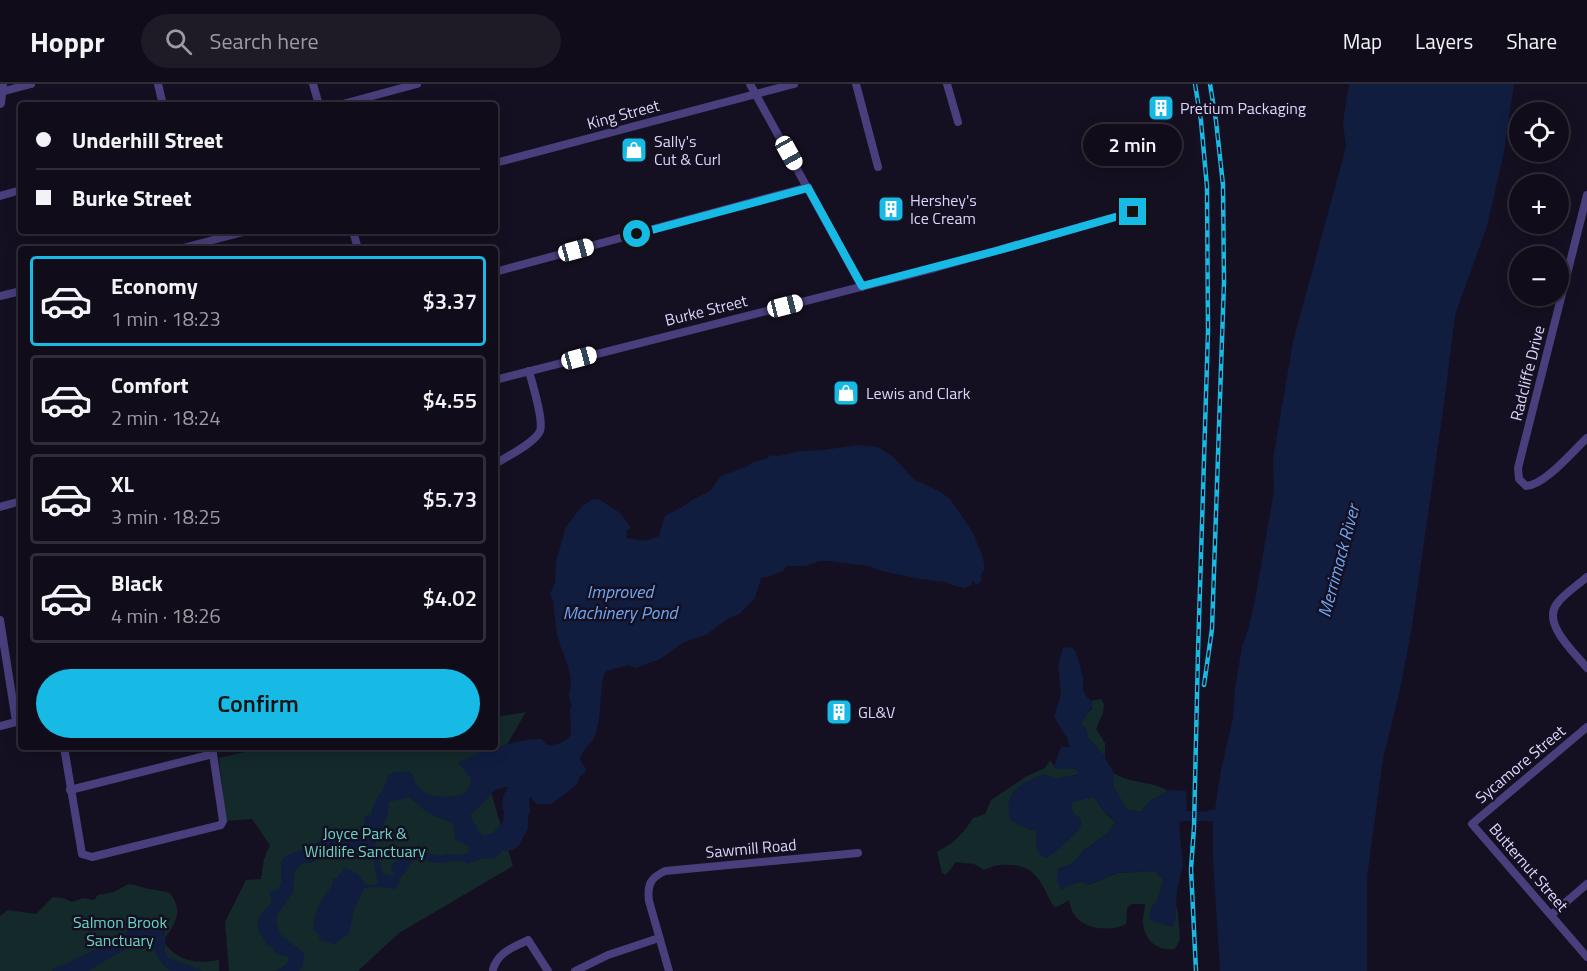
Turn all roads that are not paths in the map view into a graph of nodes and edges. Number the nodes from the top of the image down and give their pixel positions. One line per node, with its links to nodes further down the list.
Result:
1 (31, 84): 9 (street)
2 (158, 84): 11 (street)
3 (313, 84): 12 (street)
4 (417, 84): 13 (street)
5 (750, 84): 10 (street)
6 (794, 84): 10 (street, King Street)
7 (856, 84): 16 (street)
8 (947, 84): 14 (street)
9 (1, 93)
10 (756, 94): 15 (street, King Street); 17 (street)
11 (162, 102)
12 (318, 102)
13 (350, 102)
14 (958, 122)
15 (498, 162)
16 (878, 167)
17 (808, 188): 25 (street); 26 (street)
18 (18, 191): 20 (street)
19 (1587, 195): 22 (street, Radcliffe Drive)
20 (0, 196)
21 (1133, 212): 26 (street, Burke Street)
22 (1585, 216): 31 (street, Radcliffe Drive)
23 (236, 234): 24 (street)
24 (191, 246)
25 (498, 271)
26 (862, 286): 29 (street, Burke Street)
27 (18, 292): 28 (street)
28 (0, 296)
29 (529, 371): 30 (street, Burke Street); 32 (street)
30 (498, 379)
31 (1587, 438)
32 (498, 462)
33 (18, 502): 34 (street)
34 (0, 507)
35 (1587, 577): 37 (street)
36 (0, 620): 38 (street)
37 (1587, 668)
38 (4, 674): 39 (street)
39 (18, 718)
40 (18, 721): 41 (street)
41 (0, 726)
42 (1587, 727): 46 (street, Sycamore Street)
43 (64, 750): 45 (street)
44 (212, 751): 45 (street); 45 (street)
45 (70, 790)
46 (1472, 824): 49 (street, Butternut Street)
47 (858, 853): 50 (street, Sawmill Road)
48 (1587, 884): 49 (street)
49 (1551, 915): 51 (street, Butternut Street)
50 (659, 938): 54 (street); 55 (street)
51 (1587, 957)
52 (493, 969): 53 (street)
53 (548, 971)
54 (575, 971)
55 (669, 971)

